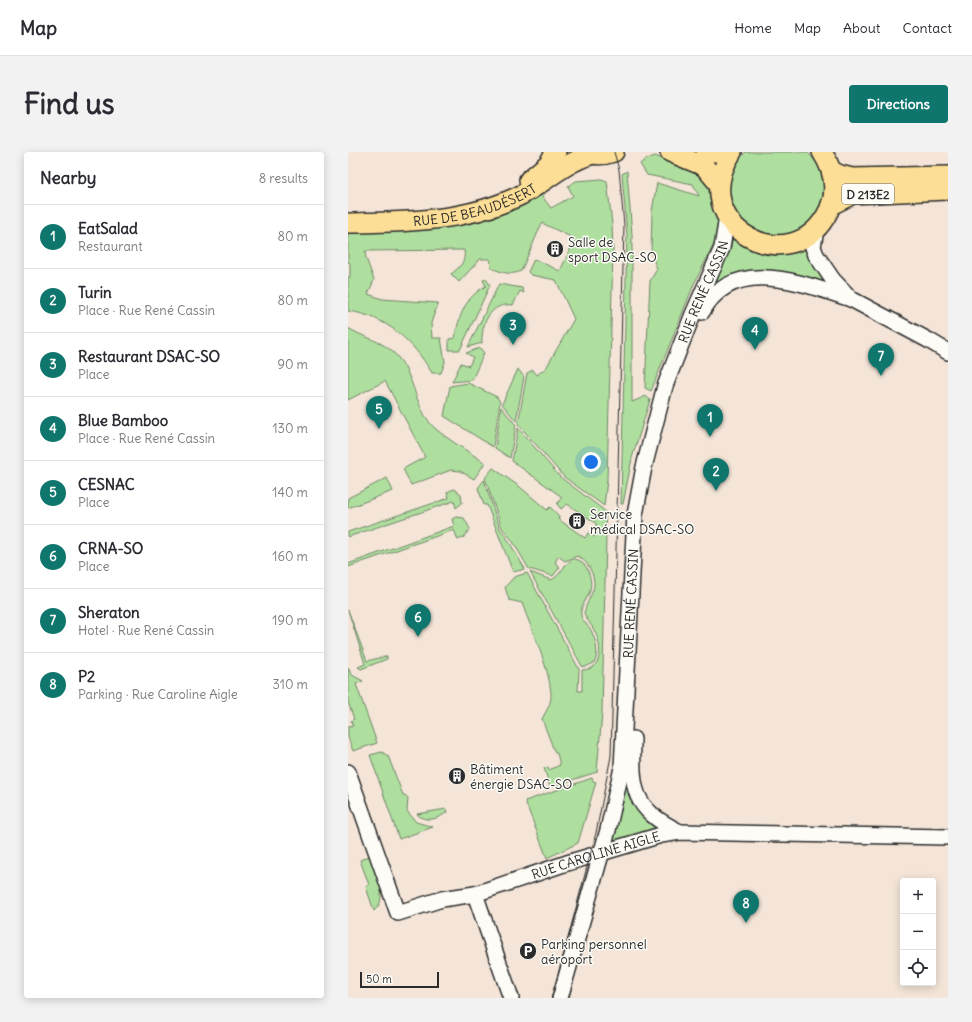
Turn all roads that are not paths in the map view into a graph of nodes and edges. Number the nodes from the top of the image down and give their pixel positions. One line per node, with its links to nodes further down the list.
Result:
1 (556, 152): 14 (main road, RUE DE BEAUDÉSERT)
2 (614, 152): 8 (main road, RUE DE BEAUDÉSERT)
3 (670, 152): 11 (main road)
4 (706, 152): 5 (main road)
5 (725, 152)
6 (732, 152): 11 (main road)
7 (822, 152): 9 (main road)
8 (586, 154): 16 (main road, RUE DE BEAUDÉSERT)
9 (832, 171): 10 (main road, D 213E2); 13 (main road)
10 (948, 176)
11 (719, 184): 15 (main road)
12 (948, 190): 13 (main road, D 213E2)
13 (831, 205): 17 (main road)
14 (348, 212)
15 (727, 217): 17 (main road); 20 (street, RUE RENÉ CASSIN)
16 (348, 223)
17 (816, 229): 18 (street)
18 (851, 299): 19 (street); 20 (street)
19 (948, 352)
20 (653, 431): 21 (street, RUE RENÉ CASSIN)
21 (629, 638): 23 (street); 25 (street, RUE RENÉ CASSIN)
22 (348, 772): 26 (street, RUE CAROLINE AIGLE)
23 (680, 832): 24 (street, RUE CAROLINE AIGLE); 25 (street, RUE CAROLINE AIGLE)
24 (947, 836)
25 (602, 853): 26 (street, RUE CAROLINE AIGLE); 27 (street, RUE RENÉ CASSIN)
26 (475, 894): 28 (street)
27 (583, 923): 29 (street, RUE RENÉ CASSIN); 30 (street)
28 (511, 998)
29 (560, 998)
30 (566, 998)

